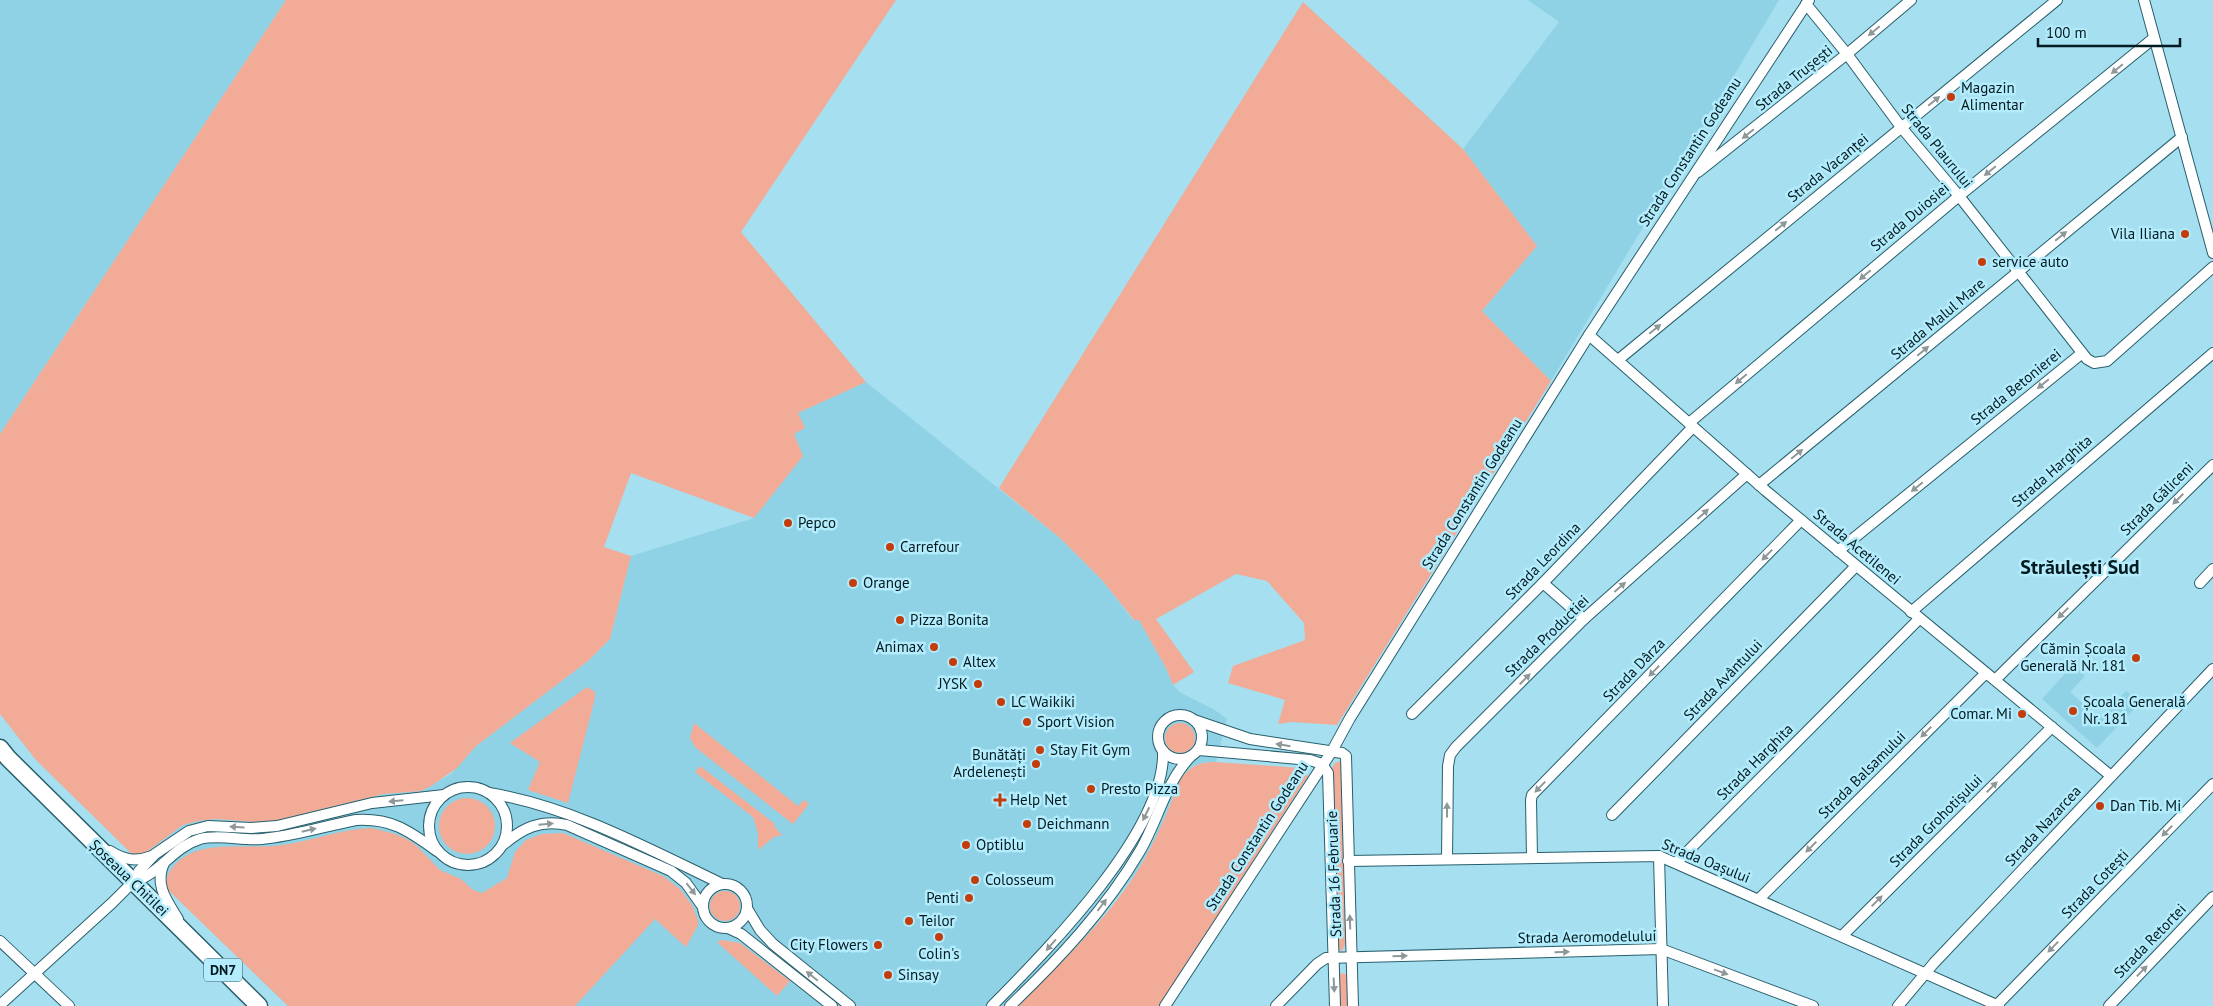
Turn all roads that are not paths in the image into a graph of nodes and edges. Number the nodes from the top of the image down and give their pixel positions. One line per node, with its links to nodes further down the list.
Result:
1 (1911, 0): 6 (street, Strada Trușești, one-way to 6)
2 (2057, 0): 7 (street, Strada Vacanței, one-way to 2)
3 (2144, 0): 5 (street)
4 (1808, 2): 6 (street, Strada Plaurului); 9 (street, Strada Constantin Godeanu)
5 (2154, 38): 8 (street); 10 (street, Strada Duiosiei, one-way to 10)
6 (1847, 54): 7 (street, Strada Plaurului); 9 (street, Strada Trușești, one-way to 9)
7 (1901, 127): 10 (street, Strada Plaurului); 18 (street, Strada Vacanței, one-way to 7)
8 (2182, 137): 11 (street); 14 (street, Strada Malul Mare, one-way to 8)
9 (1692, 176): 15 (street, Strada Constantin Godeanu)
10 (1959, 196): 14 (street, Strada Plaurului); 19 (street, Strada Duiosiei, one-way to 19)
11 (2208, 215): 12 (street)
12 (2213, 253)
13 (2213, 268): 17 (street, Strada Betonierei)
14 (2018, 272): 17 (street, Strada Plaurului); 22 (street, Strada Malul Mare, one-way to 14)
15 (1589, 335): 18 (street, Strada Acetilenei); 39 (street, Strada Constantin Godeanu)
16 (2213, 353): 29 (street, Strada Harghita)
17 (2081, 354): 24 (street, Strada Betonierei, one-way to 24)
18 (1618, 360): 19 (street, Strada Acetilenei)
19 (1691, 425): 21 (street, Strada Acetilenei); 27 (street, Strada Leordina)
20 (2213, 465): 33 (street, Strada Găliceni, one-way to 33)
21 (1747, 474): 22 (street, Strada Acetilenei); 30 (street, Strada Productiei, one-way to 21)
22 (1759, 485): 23 (street, Strada Acetilenei)
23 (1802, 520): 24 (street, Strada Acetilenei); 53 (street, Strada Dârza, one-way to 53)
24 (1838, 551): 25 (street, Strada Acetilenei)
25 (1856, 566): 29 (street, Strada Acetilenei); 47 (street, Strada Avântului)
26 (2213, 569): 28 (street)
27 (1543, 583): 30 (street); 34 (street, Strada Leordina)
28 (2200, 583)
29 (1915, 615): 32 (street, Strada Acetilenei); 57 (street, Strada Harghita)
30 (1584, 619): 54 (street, Strada Productiei, one-way to 30)
31 (2213, 669): 43 (street, Strada Nazarcea)
32 (1986, 673): 33 (street, Strada Acetilenei); 61 (street, Strada Balsamului, one-way to 61)
33 (1995, 680): 36 (street, Strada Acetilenei)
34 (1412, 714)
35 (1194, 720): 37 (street); 38 (street); 39 (street, one-way to 35)
36 (2052, 727): 43 (street, Strada Acetilenei); 66 (street, Strada Grohotișului, one-way to 36)
37 (1198, 750): 41 (street); 42 (street)
38 (1163, 751): 41 (street); 79 (street, one-way to 79)
39 (1332, 751): 42 (street, Strada Constantin Godeanu); 55 (street, Strada 16 Februarie)
40 (3, 757): 48 (main road, Șoseaua Chitilei / DN7)
41 (1190, 757): 80 (street, one-way to 41)
42 (1322, 764): 70 (street, Strada 16 Februarie); 81 (street, Strada Constantin Godeanu)
43 (2111, 776): 72 (street, Strada Nazarcea)
44 (2213, 784): 74 (street, Strada Cotești, one-way to 74)
45 (489, 793): 46 (street); 49 (street); 59 (street)
46 (444, 794): 50 (street); 51 (street, one-way to 51)
47 (1612, 815)
48 (75, 826): 51 (street); 58 (main road, Șoseaua Chitilei / DN7)
49 (503, 844): 50 (street); 62 (street, one-way to 62)
50 (437, 851): 56 (street, one-way to 50)
51 (156, 854): 58 (street)
52 (1659, 856): 53 (street, Strada Oașului); 57 (street, Strada Oașului); 68 (street)
53 (1532, 857): 54 (street, Strada Oașului)
54 (1447, 859): 55 (street, Strada Oașului)
55 (1348, 861): 69 (street, Strada 16 Februarie, one-way to 55)
56 (164, 862): 58 (street); 65 (street)
57 (1677, 862): 61 (street, Strada Oașului)
58 (133, 882): 65 (main road, Șoseaua Chitilei / DN7); 71 (street)
59 (722, 884): 62 (street); 63 (street)
60 (2213, 897): 88 (street, Strada Retortei, one-way to 60)
61 (1759, 899): 66 (street, Strada Oașului)
62 (703, 907): 64 (street)
63 (748, 910): 64 (street); 78 (street, one-way to 63)
64 (728, 928): 77 (street)
65 (186, 933): 76 (main road, Șoseaua Chitilei / DN7)
66 (1842, 936): 72 (street, Strada Oașului)
67 (0, 941): 71 (street)
68 (1661, 949): 69 (street, Strada Aeromodelului, one-way to 68); 85 (street); 86 (street, Strada Aeromodelului, one-way to 86)
69 (1351, 957): 70 (street, Strada Aeromodelului); 84 (street, Strada 16 Februarie)
70 (1333, 958): 82 (street); 83 (street, Strada 16 Februarie, one-way to 83)
71 (34, 973): 73 (street); 75 (street)
72 (1926, 973): 74 (street, Strada Oașului); 87 (street, Strada Nazarcea)
73 (0, 1005)
74 (1998, 1005)
75 (69, 1006)
76 (259, 1006)
77 (832, 1006)
78 (850, 1006)
79 (992, 1006)
80 (1010, 1006)
81 (1165, 1006)
82 (1276, 1006)
83 (1335, 1006)
84 (1354, 1006)
85 (1662, 1006)
86 (1813, 1006)
87 (1898, 1006)
88 (2109, 1006)

